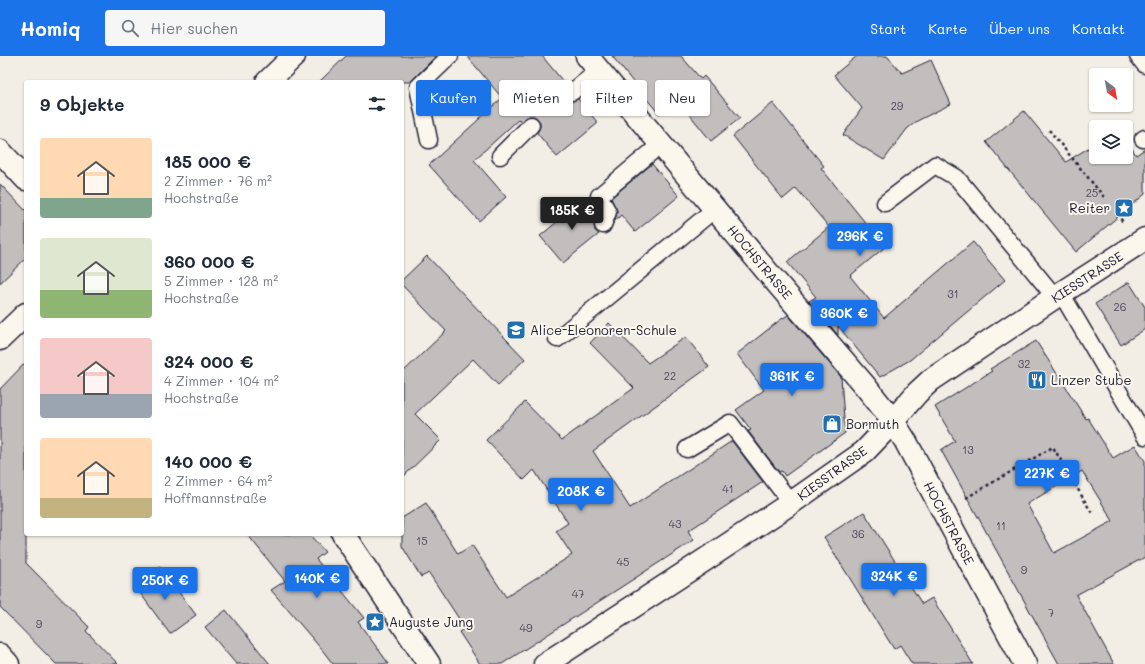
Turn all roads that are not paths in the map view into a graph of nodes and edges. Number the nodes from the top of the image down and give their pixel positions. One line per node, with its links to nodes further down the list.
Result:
1 (294, 56): 6 (street)
2 (450, 56): 9 (lane)
3 (1138, 56): 5 (lane)
4 (593, 63): 7 (lane); 10 (street, HOCHSTRASSE)
5 (1145, 66)
6 (269, 80)
7 (573, 91)
8 (531, 125): 12 (lane)
9 (429, 140)
10 (661, 144): 15 (street, HOCHSTRASSE); 16 (lane)
11 (0, 151): 13 (street)
12 (500, 156)
13 (24, 176)
14 (885, 203): 18 (lane)
15 (715, 209): 21 (lane); 22 (street, HOCHSTRASSE)
16 (602, 225)
17 (1145, 239): 18 (street, KIESSTRASSE)
18 (1058, 295): 22 (street, KIESSTRASSE); 23 (lane)
19 (24, 316): 20 (street)
20 (0, 338)
21 (557, 339)
22 (893, 420): 25 (street, KIESSTRASSE); 31 (street, HOCHSTRASSE)
23 (1145, 436)
24 (688, 449): 25 (lane)
25 (791, 503): 30 (street, KIESSTRASSE)
26 (344, 536): 29 (street)
27 (0, 655): 28 (street)
28 (8, 664)
29 (429, 664)
30 (546, 664)
31 (1025, 664)

